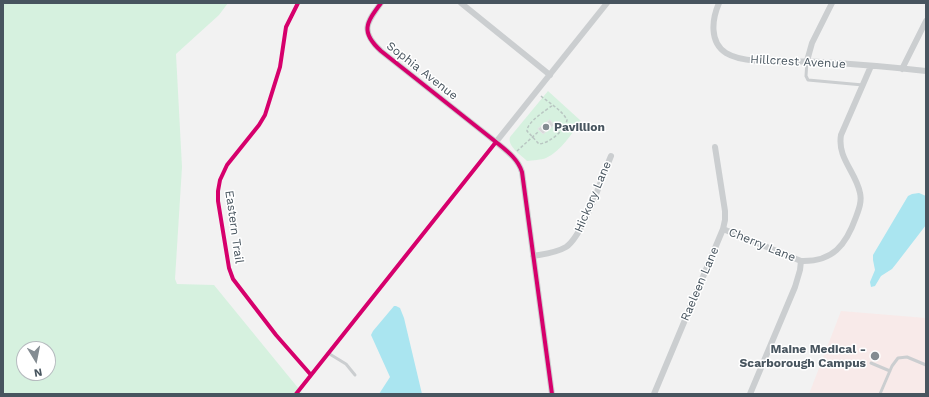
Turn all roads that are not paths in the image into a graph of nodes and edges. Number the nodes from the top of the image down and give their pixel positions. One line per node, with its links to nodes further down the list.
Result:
1 (381, 3): 13 (street, Sophia Avenue)
2 (461, 3): 11 (street)
3 (719, 3): 7 (street, Hillcrest Avenue)
4 (832, 3): 7 (street)
5 (605, 4): 11 (street)
6 (926, 21): 9 (street)
7 (807, 61): 8 (street, Hillcrest Avenue); 12 (lane)
8 (871, 66): 9 (street, Hillcrest Avenue); 12 (street, Cherry Lane)
9 (902, 69): 10 (street, Hillcrest Avenue)
10 (926, 71)
11 (550, 75): 13 (street)
12 (863, 85): 18 (street, Cherry Lane)
13 (496, 142): 17 (street, Sophia Avenue); 19 (lane)
14 (715, 147): 16 (street, Raeleen Lane)
15 (611, 156): 17 (street, Hickory Lane)
16 (723, 229): 18 (street, Cherry Lane); 26 (street, Raeleen Lane)
17 (533, 256): 25 (street, Sophia Avenue)
18 (801, 261): 27 (street)
19 (328, 353): 23 (lane); 24 (lane)
20 (871, 363): 22 (lane)
21 (926, 365): 22 (lane)
22 (890, 371): 28 (lane)
23 (355, 374)
24 (296, 394)
25 (552, 394)
26 (654, 394)
27 (750, 394)
28 (880, 394)

